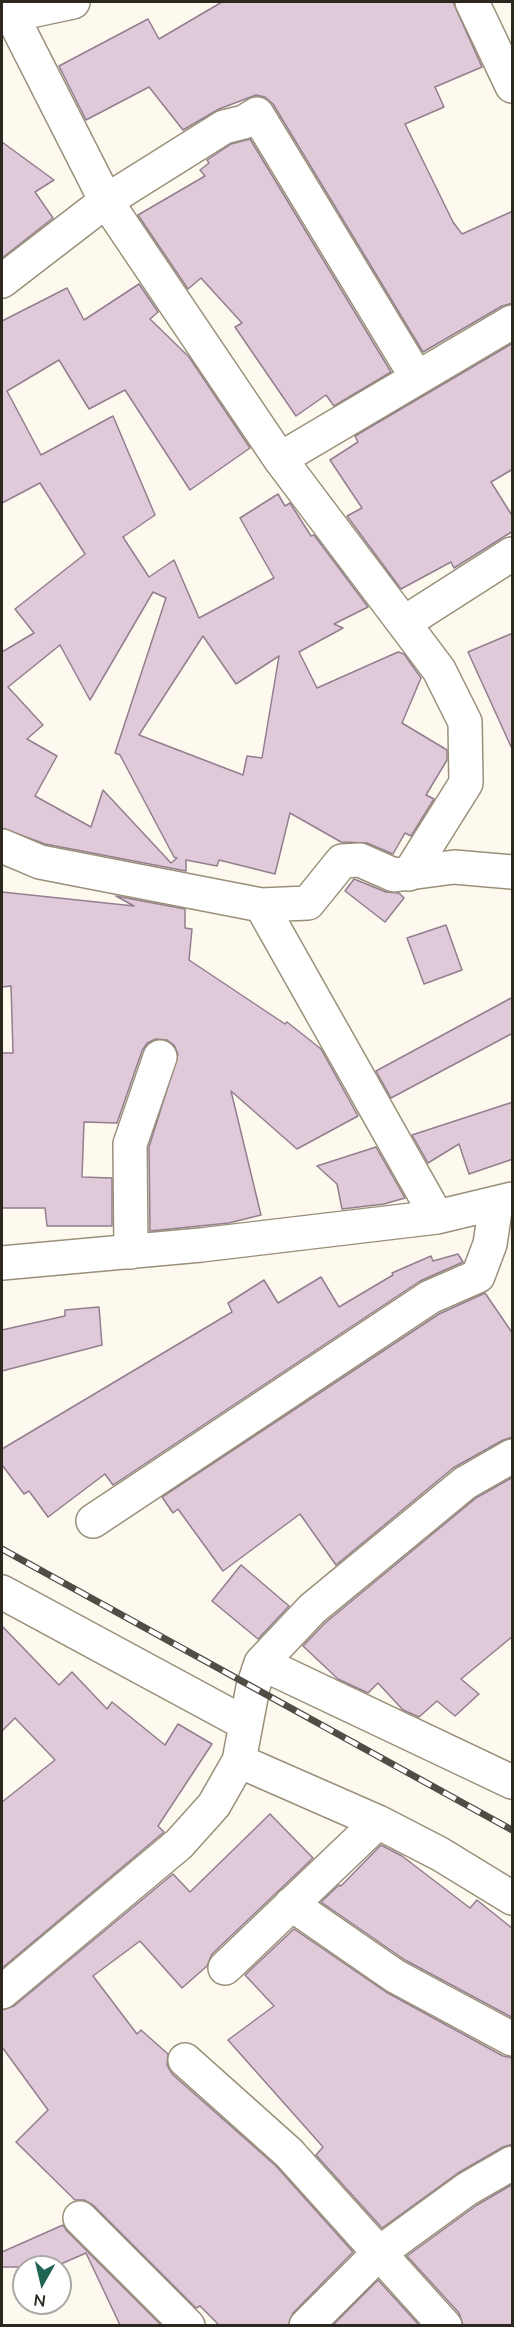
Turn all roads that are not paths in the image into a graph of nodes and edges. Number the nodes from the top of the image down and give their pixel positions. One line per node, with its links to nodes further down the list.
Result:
1 (472, 2): 4 (street)
2 (58, 4): 3 (street)
3 (7, 17): 5 (street)
4 (513, 86)
5 (106, 201): 6 (street); 8 (street); 9 (street)
6 (2, 281)
7 (513, 322): 8 (street)
8 (417, 378): 9 (street)
9 (280, 459): 11 (street)
10 (513, 554): 11 (street)
11 (404, 623): 14 (street)
12 (2, 846): 15 (street)
13 (513, 872): 14 (street)
14 (410, 874): 15 (street)
15 (261, 905): 18 (street)
16 (160, 1057): 19 (street)
17 (504, 1201): 18 (street); 22 (street)
18 (437, 1217): 19 (street)
19 (130, 1252): 20 (street)
20 (2, 1263)
21 (513, 1456): 24 (street)
22 (93, 1521)
23 (2, 1592): 25 (street)
24 (261, 1663): 25 (street); 27 (street)
25 (246, 1724): 26 (street)
26 (238, 1761): 28 (street); 32 (street)
27 (513, 1782)
28 (378, 1822): 29 (street); 30 (street)
29 (513, 1898)
30 (291, 1904): 31 (street); 33 (street)
31 (225, 1968)
32 (2, 1992)
33 (513, 2039)
34 (185, 2060): 37 (street)
35 (513, 2163): 37 (street)
36 (80, 2218): 38 (street)
37 (379, 2253): 39 (street); 40 (street)
38 (188, 2325)
39 (306, 2325)
40 (445, 2325)

